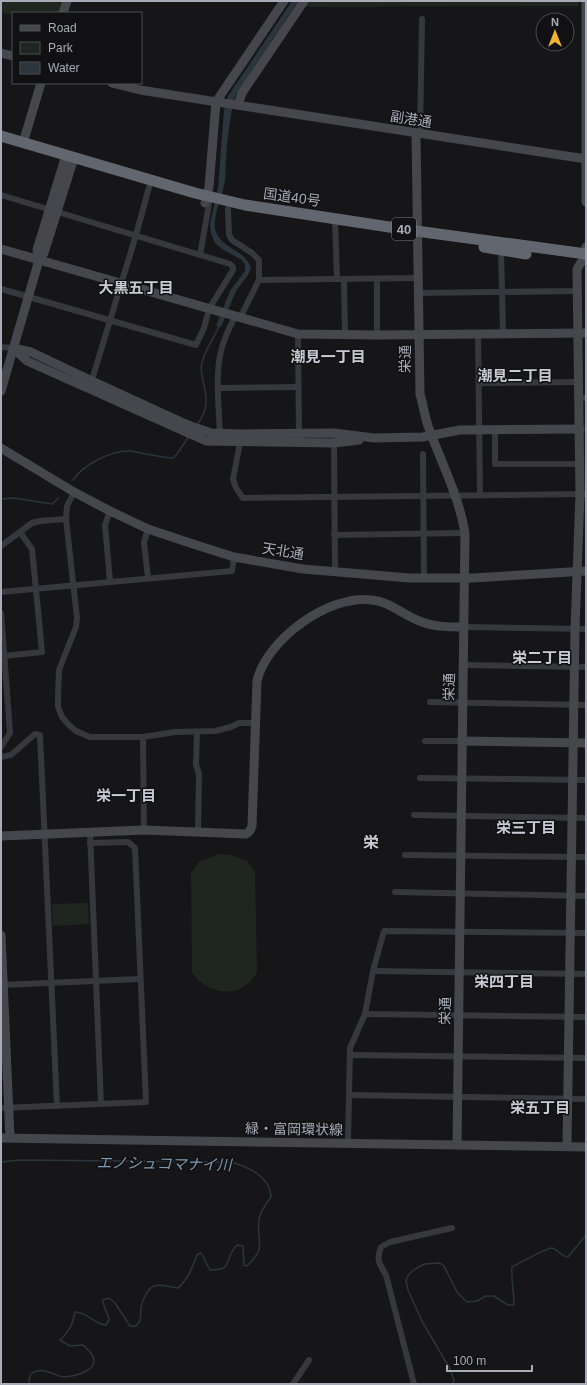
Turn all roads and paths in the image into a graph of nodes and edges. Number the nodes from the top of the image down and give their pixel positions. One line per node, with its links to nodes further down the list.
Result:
1 (67, 1): 5 (street)
2 (284, 1): 12 (street)
3 (304, 1): 12 (street)
4 (586, 1): 9 (street)
5 (63, 12)
6 (422, 19): 13 (street)
7 (1, 53): 8 (street)
8 (12, 56)
9 (586, 76): 18 (street)
10 (40, 84): 15 (street)
11 (116, 84): 12 (street, 副港通)
12 (227, 104): 13 (street, 副港通); 22 (street)
13 (418, 134): 18 (street, 副港通); 25 (street, 栄通)
14 (1, 136): 15 (highway, 国道40号 / 40)
15 (23, 143): 17 (highway, 国道40号 / 40)
16 (1, 144): 17 (highway, 国道40号 / 40)
17 (69, 160): 19 (highway, 国道40号 / 40); 23 (street)
18 (586, 160): 21 (street)
19 (150, 183): 22 (highway, 国道40号 / 40); 26 (street)
20 (1, 195): 23 (street)
21 (586, 202)
22 (215, 203): 24 (highway, 国道40号 / 40); 29 (street); 35 (street)
23 (53, 210): 26 (street); 31 (street)
24 (335, 222): 25 (highway, 国道40号 / 40); 34 (street)
25 (417, 234): 27 (highway, 国道40号 / 40); 33 (street, 栄通)
26 (136, 235): 29 (street); 36 (street)
27 (501, 246): 30 (highway, 国道40号 / 40); 39 (street)
28 (1, 249): 31 (street)
29 (200, 255): 42 (street)
30 (585, 255): 38 (street)
31 (39, 260): 36 (street); 41 (street)
32 (377, 278): 33 (street); 34 (street); 51 (street)
33 (418, 278): 40 (street, 栄通)
34 (341, 279): 35 (street); 50 (street)
35 (259, 280): 43 (street)
36 (122, 284): 42 (street); 44 (street)
37 (1, 289): 41 (street)
38 (578, 291): 39 (street); 46 (street)
39 (502, 292): 40 (street); 45 (street)
40 (418, 293): 48 (street, 栄通)
41 (28, 297): 44 (street); 53 (street)
42 (212, 310): 43 (street); 44 (street)
43 (236, 317): 47 (street); 59 (street)
44 (110, 321): 57 (street)
45 (503, 333): 46 (street); 49 (street)
46 (582, 333): 54 (street)
47 (298, 334): 50 (street); 58 (street)
48 (419, 334): 49 (street); 51 (street); 68 (street, 栄通)
49 (478, 334): 56 (street)
50 (345, 335): 51 (street)
51 (377, 335)
52 (1, 347): 53 (street)
53 (13, 348): 57 (street); 60 (street)
54 (583, 368): 55 (street)
55 (579, 382): 56 (street); 61 (street)
56 (479, 383): 63 (street)
57 (90, 385): 66 (street)
58 (298, 387): 59 (street); 71 (street)
59 (219, 388): 67 (street)
60 (1, 391)
61 (583, 398): 62 (street)
62 (583, 429): 64 (street); 75 (street)
63 (480, 430): 64 (street); 68 (street); 78 (street)
64 (495, 430): 75 (street)
65 (334, 433): 69 (street); 71 (street); 72 (street)
66 (199, 434): 67 (street); 70 (street)
67 (220, 434): 70 (street)
68 (432, 436): 69 (street); 80 (street, 栄通)
69 (374, 438): 72 (street)
70 (241, 439): 71 (street); 81 (street)
71 (299, 439): 72 (street)
72 (334, 443): 81 (street)
73 (1, 448): 76 (street, 天北通)
74 (423, 454): 79 (street)
75 (582, 469): 77 (street)
76 (74, 492): 82 (street, 天北通); 83 (street)
77 (583, 494): 78 (street); 92 (street)
78 (480, 495): 80 (street)
79 (424, 496): 80 (street); 81 (street); 86 (street)
80 (456, 496): 87 (street, 栄通)
81 (335, 497): 88 (street)
82 (110, 511): 84 (street, 天北通); 96 (street)
83 (66, 519): 85 (street); 97 (street)
84 (148, 529): 90 (street, 天北通); 93 (street)
85 (20, 532): 89 (street); 98 (street)
86 (425, 534): 87 (street); 88 (street); 94 (street)
87 (465, 534): 95 (street, 栄通)
88 (334, 535): 91 (street)
89 (1, 546)
90 (234, 557): 91 (street, 天北通); 93 (street)
91 (335, 572): 94 (street, 天北通)
92 (582, 572): 95 (street, 天北通); 102 (street)
93 (148, 578): 96 (street)
94 (424, 578): 95 (street, 天北通)
95 (465, 578): 101 (street, 栄通)
96 (110, 581): 97 (street)
97 (73, 585): 98 (street); 114 (street)
98 (36, 589): 99 (street); 104 (street)
99 (1, 592)
100 (1, 613): 104 (street)
101 (464, 627): 102 (street); 105 (street, 栄通); 112 (street)
102 (576, 629): 103 (street); 106 (street)
103 (586, 629)
104 (4, 656): 119 (street)
105 (464, 665): 106 (street); 109 (street, 栄通)
106 (575, 667): 107 (street); 110 (street)
107 (586, 667)
108 (430, 702): 109 (street)
109 (463, 703): 110 (street); 116 (street, 栄通)
110 (575, 704): 111 (street); 117 (street)
111 (586, 705)
112 (255, 723): 113 (street); 131 (street)
113 (197, 732): 114 (street); 131 (street)
114 (142, 737): 129 (street)
115 (425, 741): 116 (street)
116 (462, 741): 117 (street); 122 (street, 栄通)
117 (574, 742): 118 (street); 123 (street)
118 (586, 743)
119 (1, 747)
120 (1, 757): 132 (street)
121 (420, 778): 122 (street)
122 (462, 778): 123 (street); 126 (street, 栄通)
123 (573, 780): 124 (street); 127 (street)
124 (586, 780)
125 (414, 815): 126 (street)
126 (462, 816): 127 (street); 136 (street, 栄通)
127 (572, 818): 128 (street); 137 (street)
128 (586, 818)
129 (144, 830): 130 (street); 131 (street)
130 (90, 832): 132 (street); 134 (street)
131 (198, 832)
132 (46, 834): 133 (street); 153 (street)
133 (1, 836)
134 (90, 843): 151 (street); 152 (street)
135 (405, 854): 136 (street)
136 (461, 855): 137 (street); 140 (street, 栄通)
137 (572, 857): 138 (street); 141 (street)
138 (586, 857)
139 (395, 892): 140 (street)
140 (460, 894): 141 (street); 143 (street, 栄通)
141 (571, 896): 142 (street); 144 (street)
142 (586, 896)
143 (460, 932): 144 (street); 147 (street); 148 (street, 栄通)
144 (571, 933): 145 (street); 149 (street)
145 (586, 933)
146 (1, 935): 154 (street)
147 (373, 971): 148 (street); 155 (street)
148 (459, 972): 149 (street); 156 (street, 栄通)
149 (570, 974): 150 (street); 157 (street)
150 (586, 974)
151 (140, 979): 152 (street); 167 (street)
152 (96, 980): 153 (street); 167 (street)
153 (51, 982): 154 (street); 168 (street)
154 (2, 985): 169 (street)
155 (364, 1014): 156 (street); 159 (street)
156 (458, 1015): 157 (street); 160 (street, 栄通)
157 (569, 1017): 158 (street); 161 (street)
158 (586, 1017)
159 (350, 1055): 160 (street); 163 (street)
160 (458, 1056): 161 (street); 164 (street, 栄通)
161 (568, 1058): 162 (street); 165 (street)
162 (586, 1058)
163 (349, 1095): 164 (street); 171 (street)
164 (458, 1097): 165 (street); 172 (street, 栄通)
165 (568, 1098): 166 (street); 173 (street)
166 (586, 1099)
167 (101, 1104): 168 (street)
168 (57, 1106): 169 (street)
169 (5, 1108): 170 (street)
170 (5, 1138): 171 (street, 緑・富岡環状線)
171 (348, 1143): 172 (street, 緑・富岡環状線)
172 (457, 1145): 173 (street, 緑・富岡環状線)
173 (567, 1146): 174 (street, 緑・富岡環状線)
174 (586, 1147)
175 (452, 1228): 178 (street)
176 (309, 1360): 177 (street)
177 (294, 1384)
178 (414, 1384)

